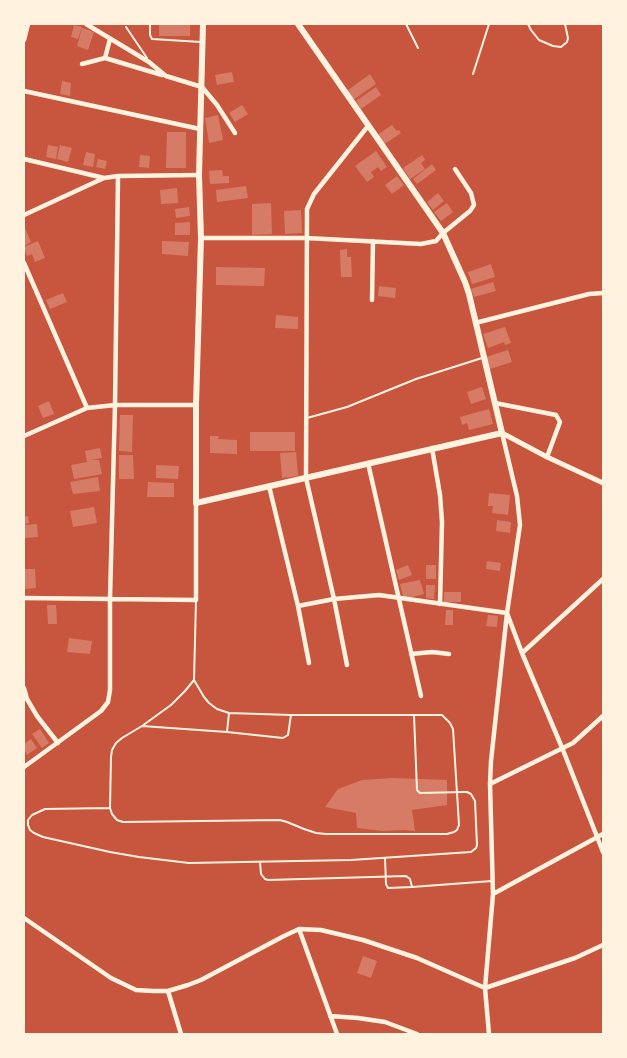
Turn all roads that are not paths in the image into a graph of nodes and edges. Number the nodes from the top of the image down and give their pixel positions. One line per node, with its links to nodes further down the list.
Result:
1 (28, 24): 12 (street)
2 (86, 24): 11 (street)
3 (150, 24): 13 (lane)
4 (202, 24): 13 (main road)
5 (298, 24): 22 (main road)
6 (406, 24): 14 (lane)
7 (489, 24): 18 (lane)
8 (528, 24): 9 (lane)
9 (565, 24)
10 (126, 27): 16 (lane)
11 (110, 39): 15 (street); 16 (street)
12 (24, 40)
13 (202, 42): 20 (main road)
14 (418, 48)
15 (105, 58): 17 (street); 19 (street)
16 (149, 62): 19 (street)
17 (82, 64)
18 (474, 74)
19 (166, 76): 20 (street)
20 (202, 87): 23 (main road); 24 (street)
21 (24, 91): 23 (street)
22 (368, 126): 31 (main road); 33 (street)
23 (200, 129): 27 (main road)
24 (235, 133)
25 (24, 159): 29 (street)
26 (455, 169): 31 (street)
27 (199, 175): 28 (street); 32 (main road)
28 (118, 176): 29 (street); 41 (street)
29 (104, 178): 30 (street)
30 (24, 215)
31 (443, 233): 34 (street); 38 (main road)
32 (201, 238): 33 (street); 42 (main road)
33 (306, 238): 34 (street); 44 (street)
34 (373, 241): 37 (street)
35 (24, 263): 43 (street)
36 (603, 293): 38 (street)
37 (372, 300)
38 (476, 323): 39 (main road)
39 (484, 357): 40 (main road); 44 (lane)
40 (495, 403): 45 (main road); 48 (street)
41 (115, 405): 42 (street); 43 (street); 57 (street)
42 (196, 405): 53 (main road)
43 (87, 408): 46 (street)
44 (306, 419): 50 (street)
45 (502, 432): 47 (main road); 48 (street); 62 (street)
46 (24, 436)
47 (432, 448): 49 (main road); 60 (street)
48 (547, 457): 51 (street)
49 (368, 463): 50 (main road); 56 (street)
50 (306, 478): 52 (main road); 58 (street)
51 (603, 483)
52 (269, 486): 53 (main road); 61 (street)
53 (196, 503): 59 (street)
54 (603, 579): 63 (street)
55 (24, 598): 57 (street)
56 (398, 598): 58 (street); 60 (street); 64 (street)
57 (110, 599): 59 (street); 77 (street)
58 (334, 599): 61 (street); 67 (street)
59 (196, 600): 68 (lane)
60 (440, 604): 62 (street)
61 (298, 606): 66 (street)
62 (507, 613): 63 (street); 80 (street)
63 (522, 653): 78 (street)
64 (410, 654): 65 (street); 70 (street)
65 (449, 654)
66 (309, 663)
67 (347, 665)
68 (194, 680): 71 (lane); 75 (lane)
69 (24, 688): 77 (street)
70 (421, 696)
71 (229, 713): 72 (lane); 76 (lane)
72 (291, 715): 73 (lane); 76 (lane)
73 (414, 715): 81 (lane); 81 (lane)
74 (603, 716): 78 (street)
75 (142, 726): 76 (lane); 82 (lane)
76 (227, 732)
77 (58, 743): 79 (street)
78 (563, 750): 80 (street); 84 (street)
79 (24, 767)
80 (490, 784): 89 (street)
81 (457, 792): 82 (lane); 86 (lane)
82 (110, 808): 87 (lane)
83 (603, 834): 84 (street)
84 (598, 838): 85 (street); 91 (street)
85 (603, 852)
86 (385, 858): 87 (lane); 88 (lane)
87 (260, 862): 88 (lane)
88 (386, 876): 90 (lane); 90 (lane)
89 (493, 881): 90 (lane); 91 (street)
90 (412, 887)
91 (493, 894): 95 (street)
92 (24, 918): 96 (street)
93 (299, 929): 95 (street); 96 (street); 97 (street)
94 (603, 945): 95 (street)
95 (485, 988): 101 (street)
96 (168, 991): 98 (street)
97 (330, 1016): 99 (street); 100 (street)
98 (181, 1034)
99 (336, 1034)
100 (417, 1034)
101 (489, 1034)

